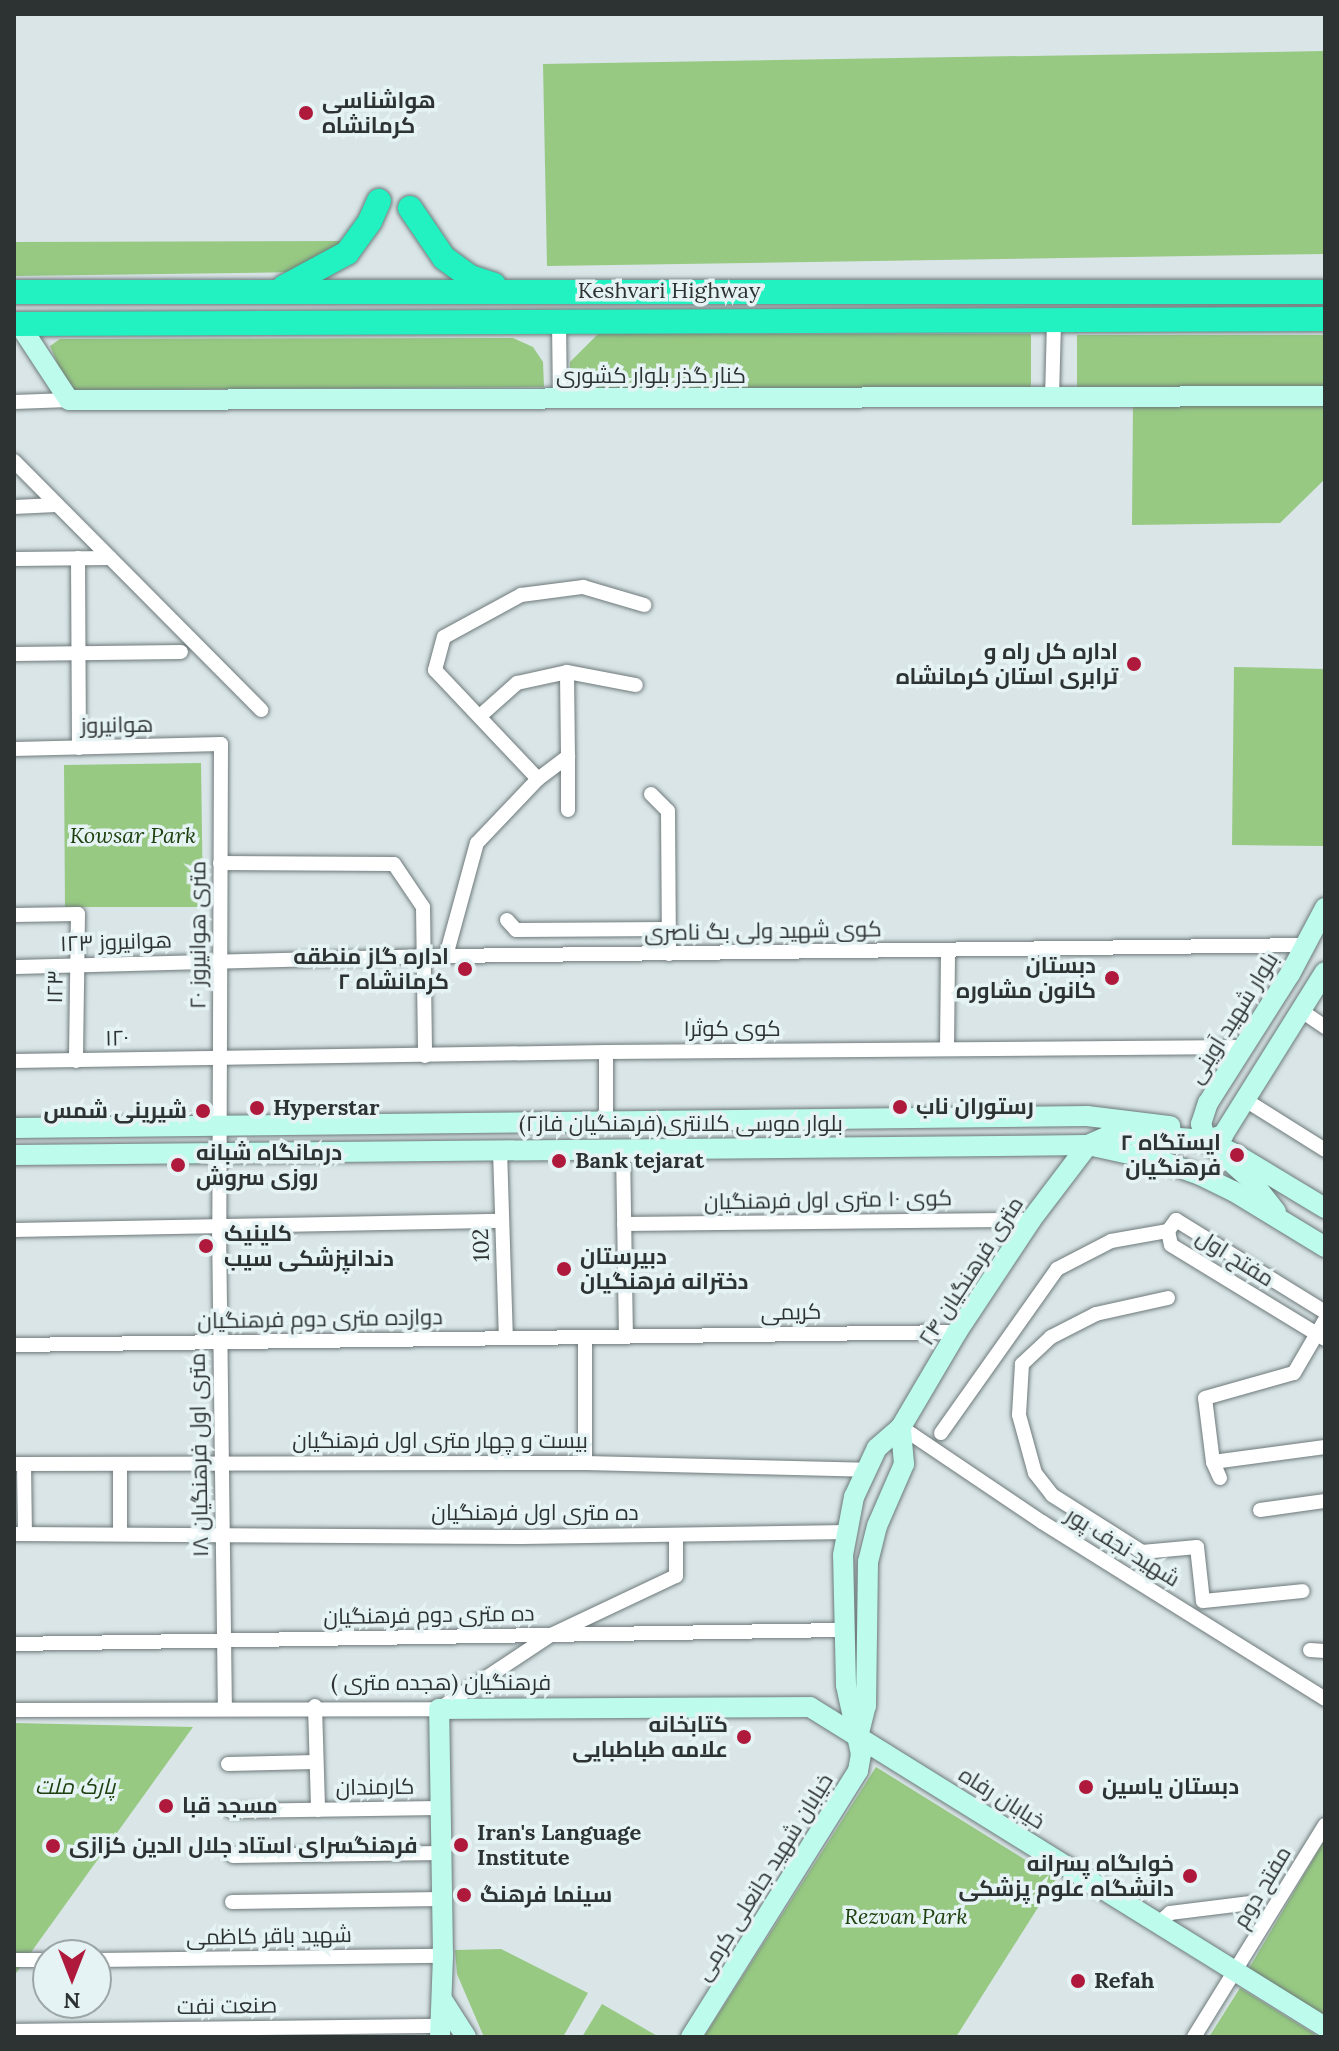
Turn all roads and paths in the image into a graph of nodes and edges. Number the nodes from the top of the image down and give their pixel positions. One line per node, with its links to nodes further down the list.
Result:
1 (379, 201): 5 (highway)
2 (410, 208): 6 (highway)
3 (353, 290): 4 (highway, Keshvari Highway); 5 (highway, Keshvari Highway); 12 (highway)
4 (453, 290): 6 (highway, Keshvari Highway); 13 (highway)
5 (259, 291): 7 (highway, Keshvari Highway)
6 (511, 291): 8 (highway, Keshvari Highway)
7 (14, 292)
8 (1325, 292)
9 (1054, 319): 10 (highway, Keshvari Highway); 11 (highway, Keshvari Highway); 16 (street)
10 (1325, 319)
11 (559, 321): 13 (highway, Keshvari Highway); 18 (street)
12 (353, 322): 13 (highway, Keshvari Highway); 14 (highway, Keshvari Highway)
13 (448, 322)
14 (16, 324): 17 (street)
15 (1325, 396): 16 (street, کنار گذر بلوار کشوری)
16 (1052, 398): 18 (street, کنار گذر بلوار کشوری)
17 (69, 400): 18 (street, کنار گذر بلوار کشوری); 19 (street)
18 (560, 401)
19 (14, 402)
20 (14, 461): 21 (street)
21 (56, 505): 22 (street); 24 (street)
22 (14, 507)
23 (78, 558): 24 (street); 25 (street); 28 (street)
24 (110, 558): 32 (street)
25 (14, 559)
26 (644, 605): 33 (street)
27 (181, 652): 28 (street)
28 (79, 653): 29 (street); 35 (street)
29 (14, 654)
30 (567, 672): 31 (street); 33 (street); 37 (street)
31 (636, 685)
32 (261, 710)
33 (480, 716): 38 (street)
34 (221, 744): 35 (street, هوانیروز); 41 (street, ۲۰ متری هوانیروز)
35 (79, 748): 36 (street, هوانیروز)
36 (14, 749)
37 (568, 756): 38 (street); 40 (street)
38 (538, 779): 50 (street)
39 (651, 794): 46 (street)
40 (568, 810)
41 (220, 863): 51 (street); 52 (street, ۲۰ متری هوانیروز)
42 (1325, 908): 47 (street, بلوار شهید آوینی)
43 (78, 914): 44 (street, ۱۲۳ هوانیروز); 53 (street, ۱۲۳)
44 (14, 915)
45 (507, 920): 46 (street)
46 (669, 929): 49 (street)
47 (1307, 945): 48 (street, کوی شهید ولی بگ ناصری); 58 (street, بلوار شهید آوینی)
48 (948, 950): 49 (street, کوی شهید ولی بگ ناصری); 59 (street)
49 (669, 954): 50 (street, کوی شهید ولی بگ ناصری)
50 (446, 956): 51 (street, کوی شهید ولی بگ ناصری)
51 (424, 957): 52 (street, کوی شهید ولی بگ ناصری); 61 (street)
52 (220, 962): 53 (street, ۱۲۳ هوانیروز); 62 (street, ۲۰ متری هوانیروز)
53 (77, 965): 54 (street, ۱۲۳ هوانیروز); 64 (street, ۱۲۳)
54 (14, 967)
55 (1325, 972): 56 (street)
56 (1303, 1012): 57 (street); 65 (street)
57 (1325, 1027)
58 (1244, 1047): 59 (street, کوی کوثر۱); 69 (street, بلوار شهید آوینی)
59 (947, 1049): 60 (street, کوی کوثر۱)
60 (606, 1052): 61 (street, کوی کوثر۱); 66 (street)
61 (425, 1056): 62 (street, کوی کوثر۱)
62 (221, 1059): 64 (street, ۱۲۰); 67 (street, ۲۰ متری هوانیروز)
63 (14, 1061): 64 (street, ۱۲۰)
64 (76, 1061)
65 (1247, 1101): 69 (street); 73 (street)
66 (606, 1122): 67 (street, بلوار موسی کلانتری(فرهنگیان فاز۲)); 69 (street, بلوار موسی کلانتری(فرهنگیان فاز۲))
67 (221, 1126): 68 (street, بلوار موسی کلانتری(فرهنگیان فاز۲)); 74 (street, ۲۰ متری هوانیروز)
68 (14, 1128)
69 (1206, 1140): 70 (street); 76 (street, بلوار موسی کلانتری(فرهنگیان فاز۲)); 77 (street)
70 (1088, 1145): 71 (street, بلوار موسی کلانتری(فرهنگیان فاز۲)); 77 (street, بلوار موسی کلانتری(فرهنگیان فاز۲)); 78 (street, ۲۴ متری فرهنگیان)
71 (623, 1149): 72 (street, بلوار موسی کلانتری(فرهنگیان فاز۲)); 80 (street)
72 (500, 1150): 74 (street, بلوار موسی کلانتری(فرهنگیان فاز۲)); 79 (street, 102)
73 (1325, 1150)
74 (220, 1154): 75 (street, بلوار موسی کلانتری(فرهنگیان فاز۲)); 81 (street, ۱۸ متری اول فرهنگیان)
75 (14, 1155)
76 (1325, 1208)
77 (1281, 1219): 84 (street, بلوار موسی کلانتری(فرهنگیان فاز۲))
78 (1031, 1220): 80 (street, کوی ۱۰ متری اول فرهنگیان); 88 (street, ۲۴ متری فرهنگیان)
79 (502, 1221): 81 (street); 92 (street, 102)
80 (624, 1224): 90 (street)
81 (219, 1225): 82 (street); 93 (street, ۱۸ متری اول فرهنگیان)
82 (14, 1230)
83 (1168, 1231): 86 (street, مفتح اول); 91 (street, مفتح اول); 95 (street)
84 (1325, 1247)
85 (1168, 1298): 96 (street)
86 (1325, 1312)
87 (1325, 1320): 91 (street)
88 (957, 1332): 90 (street, کریمی); 97 (street, ۲۴ متری فرهنگیان)
89 (585, 1337): 90 (street, دوازده متری دوم فرهنگیان); 92 (street, دوازده متری دوم فرهنگیان); 101 (street)
90 (626, 1337)
91 (1321, 1337): 100 (street)
92 (506, 1338): 93 (street, دوازده متری دوم فرهنگیان)
93 (220, 1342): 94 (street, دوازده متری دوم فرهنگیان); 104 (street, ۱۸ متری اول فرهنگیان)
94 (14, 1345)
95 (1001, 1348): 96 (street); 98 (street)
96 (1022, 1364): 114 (street)
97 (901, 1427): 105 (street, ۲۴ متری فرهنگیان); 120 (street, شهید نجف پور); 126 (street)
98 (941, 1433)
99 (1325, 1447): 100 (street)
100 (1213, 1462): 106 (street)
101 (585, 1463): 104 (street, بیست و چهار متری اول فرهنگیان); 105 (street, بیست و چهار متری اول فرهنگیان)
102 (19, 1464): 103 (street, بیست و چهار متری اول فرهنگیان); 111 (street)
103 (120, 1464): 104 (street, بیست و چهار متری اول فرهنگیان); 112 (street)
104 (220, 1464): 110 (street, ۱۸ متری اول فرهنگیان)
105 (866, 1470): 109 (street, ۲۴ متری فرهنگیان)
106 (1220, 1478)
107 (1325, 1501): 108 (street)
108 (1260, 1510)
109 (848, 1532): 113 (street, ده متری اول فرهنگیان); 115 (street, ۲۴ متری فرهنگیان)
110 (222, 1533): 112 (street, ده متری اول فرهنگیان); 113 (street, ده متری اول فرهنگیان); 117 (street, ۱۸ متری اول فرهنگیان)
111 (19, 1534): 112 (street, ده متری اول فرهنگیان)
112 (120, 1534)
113 (676, 1535): 116 (street)
114 (1303, 1591)
115 (844, 1630): 116 (street, ده متری دوم فرهنگیان); 119 (street, ۲۴ متری فرهنگیان)
116 (551, 1635): 117 (street, ده متری دوم فرهنگیان); 124 (street)
117 (224, 1640): 118 (street, ده متری دوم فرهنگیان); 123 (street, ۱۸ متری اول فرهنگیان)
118 (14, 1644)
119 (846, 1685): 122 (street); 126 (street, ۲۴ متری فرهنگیان)
120 (1325, 1699)
121 (315, 1706): 123 (street, فرهنگیان (هجده متری )); 124 (street, فرهنگیان (هجده متری )); 127 (street, کارمندان)
122 (810, 1707): 124 (street, فرهنگیان (هجده متری )); 126 (street)
123 (225, 1708): 125 (street, فرهنگیان (هجده متری ))
124 (439, 1709): 129 (street)
125 (14, 1710)
126 (858, 1737): 138 (street, خیابان رفاه); 148 (street, خیابان شهید جانعلی کرمی)
127 (316, 1762): 128 (street); 130 (street, کارمندان)
128 (228, 1764)
129 (440, 1808): 130 (street, کارمندان); 133 (street)
130 (318, 1810): 131 (street)
131 (231, 1811)
132 (1325, 1825): 141 (street, مفتح دوم)
133 (441, 1853): 134 (street); 135 (street)
134 (233, 1856)
135 (442, 1899): 136 (street); 139 (street)
136 (232, 1902)
137 (1250, 1903): 138 (street)
138 (1159, 1923): 141 (street, خیابان رفاه)
139 (443, 1956): 140 (street, شهید باقر کاظمی); 142 (street)
140 (112, 1960)
141 (1237, 1972): 143 (street, خیابان رفاه); 149 (street, مفتح دوم)
142 (443, 2001): 145 (street); 147 (street)
143 (1325, 2027)
144 (14, 2031): 146 (street, صنعت نفت)
145 (440, 2031): 146 (street, صنعت نفت)
146 (171, 2033)
147 (466, 2037)
148 (691, 2037)
149 (1194, 2037)

